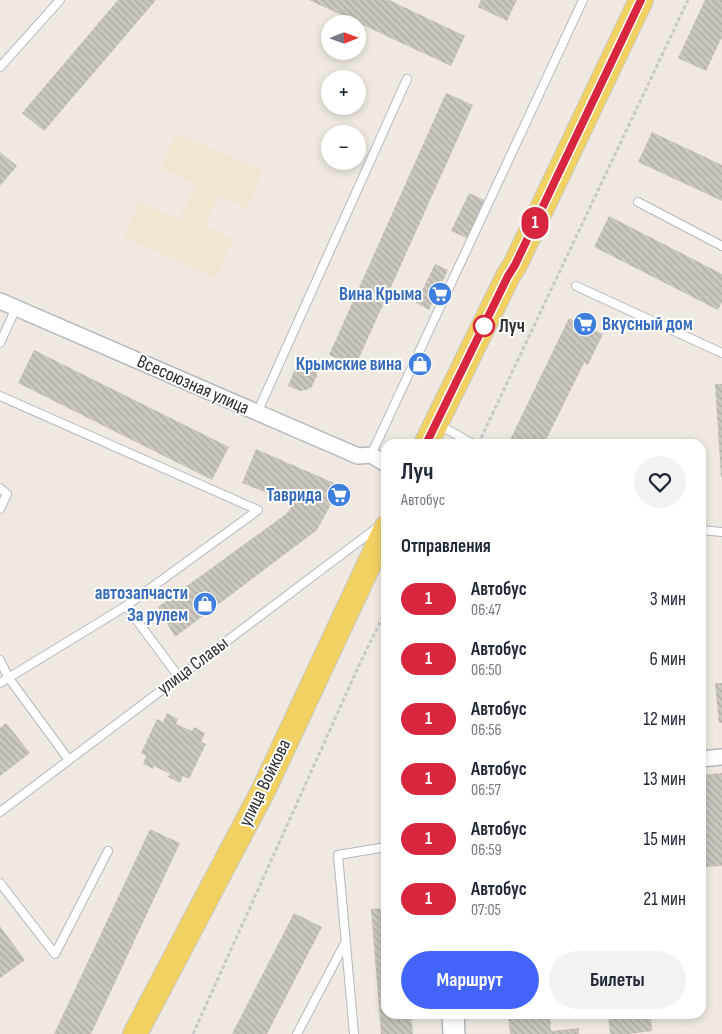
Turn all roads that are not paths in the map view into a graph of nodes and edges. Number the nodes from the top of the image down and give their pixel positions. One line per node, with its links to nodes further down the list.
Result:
1 (60, 0): 4 (lane)
2 (583, 0): 17 (lane)
3 (641, 0): 15 (main road)
4 (0, 67)
5 (407, 79): 14 (lane)
6 (638, 202): 7 (lane)
7 (722, 246)
8 (576, 286): 12 (lane)
9 (0, 301): 10 (street, Всесоюзная улица)
10 (16, 308): 11 (lane); 14 (street, Всесоюзная улица)
11 (0, 343)
12 (722, 353)
13 (0, 396): 25 (lane)
14 (258, 413): 17 (street, Всесоюзная улица)
15 (432, 433): 16 (lane)
16 (454, 439)
17 (371, 455): 18 (street, Всесоюзная улица)
18 (381, 461)
19 (0, 488): 20 (lane)
20 (0, 509)
21 (381, 525): 28 (lane, улица Славы)
22 (706, 530): 23 (lane)
23 (722, 532)
24 (381, 539): 39 (main road, улица Войкова)
25 (126, 606): 27 (lane); 28 (lane)
26 (0, 660): 27 (lane)
27 (8, 677): 29 (lane); 32 (lane)
28 (178, 677): 32 (lane, улица Славы)
29 (0, 683)
30 (722, 757): 31 (street)
31 (706, 759)
32 (69, 760): 33 (lane, улица Славы)
33 (0, 812)
34 (381, 848): 37 (lane)
35 (108, 851): 36 (lane)
36 (0, 883)
37 (345, 943): 40 (lane); 41 (lane)
38 (453, 1019): 42 (main road)
39 (135, 1034)
40 (297, 1034)
41 (354, 1034)
42 (454, 1034)

